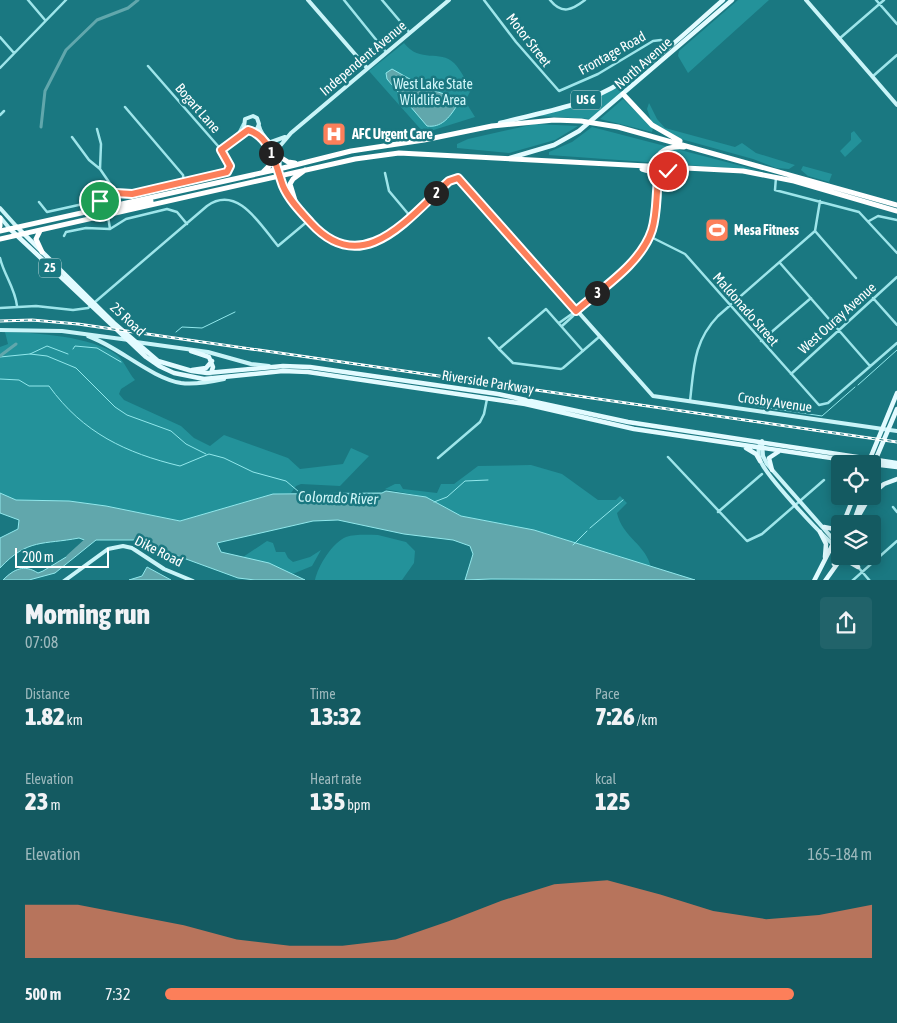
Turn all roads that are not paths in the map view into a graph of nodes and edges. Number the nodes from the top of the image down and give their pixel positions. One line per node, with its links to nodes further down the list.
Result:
1 (28, 0): 16 (street)
2 (66, 0): 16 (street)
3 (308, 0): 28 (street)
4 (344, 0): 22 (street)
5 (382, 0): 18 (street)
6 (449, 0): 18 (street, Independent Avenue)
7 (484, 0): 30 (street, Motor Street)
8 (550, 0): 9 (street)
9 (585, 0)
10 (723, 0): 21 (main road, North Avenue / US 6)
11 (732, 0): 24 (main road, North Avenue / US 6)
12 (807, 0): 20 (street)
13 (876, 0): 15 (street)
14 (884, 0): 15 (street)
15 (880, 4): 17 (street); 20 (street)
16 (46, 20): 23 (street)
17 (897, 24)
18 (410, 33): 22 (street, Independent Avenue)
19 (0, 37): 23 (street)
20 (839, 39): 29 (street)
21 (668, 48): 24 (street, Frontage Road); 30 (street, Frontage Road); 38 (main road, North Avenue / US 6)
22 (386, 52): 28 (street, Independent Avenue)
23 (14, 53): 27 (street)
24 (671, 53): 31 (main road, North Avenue / US 6)
25 (897, 55): 29 (street)
26 (148, 66): 46 (street, Bogart Lane)
27 (0, 68)
28 (367, 68): 41 (street, Independent Avenue)
29 (872, 77): 32 (street)
30 (558, 92)
31 (623, 94): 45 (highway); 49 (main road, North Avenue / US 6)
32 (897, 105)
33 (125, 107): 62 (street)
34 (4, 111): 35 (street)
35 (0, 114)
36 (244, 123): 37 (street); 40 (street); 43 (street)
37 (259, 124): 40 (street); 44 (street)
38 (492, 126): 45 (highway); 51 (highway)
39 (97, 130): 55 (street)
40 (249, 130): 43 (street); 47 (street)
41 (291, 133): 44 (street, Independent Avenue); 48 (street, Independent Avenue)
42 (72, 137): 55 (street)
43 (233, 139): 46 (street)
44 (270, 142): 48 (street)
45 (692, 147): 52 (highway); 69 (highway)
46 (221, 150): 62 (street, Bogart Lane)
47 (271, 153): 54 (street); 57 (highway)
48 (279, 155): 51 (highway); 54 (street, Independent Avenue)
49 (509, 158): 50 (highway); 56 (highway)
50 (607, 163): 52 (highway); 61 (highway)
51 (298, 164): 54 (highway)
52 (655, 166): 53 (highway); 61 (street)
53 (679, 168): 60 (highway); 68 (street)
54 (279, 169): 57 (highway); 59 (street)
55 (100, 170): 64 (street)
56 (305, 170): 59 (highway); 70 (highway)
57 (262, 173): 65 (highway)
58 (385, 173): 75 (street)
59 (281, 177): 70 (street); 74 (highway)
60 (776, 177): 66 (street); 73 (highway)
61 (654, 179): 68 (street)
62 (184, 182): 64 (street)
63 (99, 192): 64 (street); 67 (street); 72 (street)
64 (112, 194)
65 (167, 194): 72 (highway); 74 (highway)
66 (820, 201): 79 (street); 88 (street)
67 (39, 202)
68 (655, 204): 92 (street)
69 (897, 205)
70 (297, 207): 77 (street)
71 (0, 208): 84 (street, 25 Road / 25)
72 (101, 209): 80 (highway); 84 (highway)
73 (897, 211)
74 (108, 216): 80 (highway); 86 (street)
75 (410, 216): 77 (street); 106 (street)
76 (0, 217): 82 (highway); 85 (street, 25 Road / 25)
77 (309, 220): 81 (street)
78 (897, 220): 79 (street)
79 (869, 221): 95 (street)
80 (70, 224): 83 (highway)
81 (187, 224): 86 (street); 103 (street)
82 (0, 226)
83 (54, 226): 89 (highway); 94 (highway)
84 (17, 227): 85 (highway); 89 (main road, 25 Road / 25)
85 (10, 229): 87 (highway); 90 (main road, 25 Road / 25)
86 (110, 229): 91 (street)
87 (0, 231)
88 (815, 231): 97 (street); 99 (street)
89 (23, 234): 90 (highway); 94 (main road, 25 Road / 25)
90 (16, 236): 93 (highway); 102 (main road, 25 Road / 25)
91 (64, 236)
92 (649, 236): 104 (street, Maldonado Street); 106 (street)
93 (0, 239)
94 (42, 252): 102 (main road, 25 Road / 25)
95 (897, 252)
96 (0, 258): 103 (street)
97 (780, 263): 100 (street); 104 (street)
98 (897, 277): 101 (street, West Ouray Avenue)
99 (856, 278)
100 (810, 298): 110 (street); 114 (street)
101 (873, 298): 107 (street); 110 (street, West Ouray Avenue)
102 (87, 299): 122 (main road, 25 Road / 25); 127 (main road, 25 Road / 25)
103 (17, 306): 105 (street)
104 (730, 306): 114 (street, Maldonado Street); 131 (street)
105 (0, 308)
106 (576, 311): 108 (street); 112 (street)
107 (897, 324)
108 (560, 325): 116 (street); 118 (street)
109 (0, 330): 111 (street, Riverside Parkway)
110 (839, 331): 121 (street); 125 (street, West Ouray Avenue)
111 (74, 332): 117 (street, Riverside Parkway); 126 (street, Riverside Parkway)
112 (599, 337): 118 (street); 131 (street, Crosby Avenue)
113 (489, 338): 116 (street)
114 (761, 341): 125 (street, Maldonado Street)
115 (897, 343): 121 (street)
116 (499, 349): 118 (street)
117 (191, 351): 119 (main road); 120 (street, Riverside Parkway)
118 (583, 351)
119 (212, 361): 122 (main road); 123 (main road)
120 (275, 366): 123 (main road, 25 Road / 25); 128 (main road, Riverside Parkway)
121 (870, 366): 125 (street, Maldonado Street)
122 (183, 369): 123 (main road, 25 Road / 25)
123 (212, 372): 127 (main road)
124 (274, 372): 126 (main road, 25 Road / 25); 128 (main road, Riverside Parkway)
125 (791, 374)
126 (235, 376): 127 (main road, 25 Road / 25)
127 (191, 377)
128 (359, 377): 130 (main road, Riverside Parkway)
129 (897, 393): 138 (main road)
130 (487, 395): 134 (main road, Riverside Parkway); 135 (main road, Riverside Parkway); 141 (street)
131 (690, 402): 133 (street, Crosby Avenue)
132 (897, 409): 139 (main road)
133 (897, 430)
134 (762, 441): 136 (street); 144 (main road, Riverside Parkway)
135 (738, 445): 136 (main road, Riverside Parkway); 143 (main road)
136 (761, 448): 137 (main road, Riverside Parkway); 143 (street); 147 (street)
137 (780, 451): 142 (main road, Riverside Parkway); 147 (main road)
138 (872, 455)
139 (878, 455)
140 (668, 457): 155 (street)
141 (438, 458)
142 (831, 458)
143 (760, 461): 153 (street)
144 (897, 463)
145 (881, 465): 146 (main road, Riverside Parkway)
146 (897, 467)
147 (772, 470): 152 (street)
148 (762, 474): 155 (street)
149 (897, 479): 151 (main road)
150 (824, 480): 152 (street)
151 (881, 487)
152 (800, 500): 153 (street); 157 (street)
153 (796, 504): 155 (street); 159 (street)
154 (893, 506): 156 (street)
155 (718, 512)
156 (897, 512)
157 (824, 527): 158 (main road); 160 (street)
158 (831, 528)
159 (820, 532): 161 (street); 167 (main road)
160 (831, 538)
161 (831, 541)
162 (897, 541): 166 (street)
163 (831, 549): 167 (main road)
164 (832, 565): 171 (main road)
165 (856, 565): 166 (street)
166 (860, 569): 171 (main road); 172 (street); 173 (street)
167 (817, 575): 170 (main road)
168 (64, 580): 169 (street, Dike Road)
169 (194, 580)
170 (814, 580)
171 (825, 580)
172 (852, 580)
173 (870, 580)

